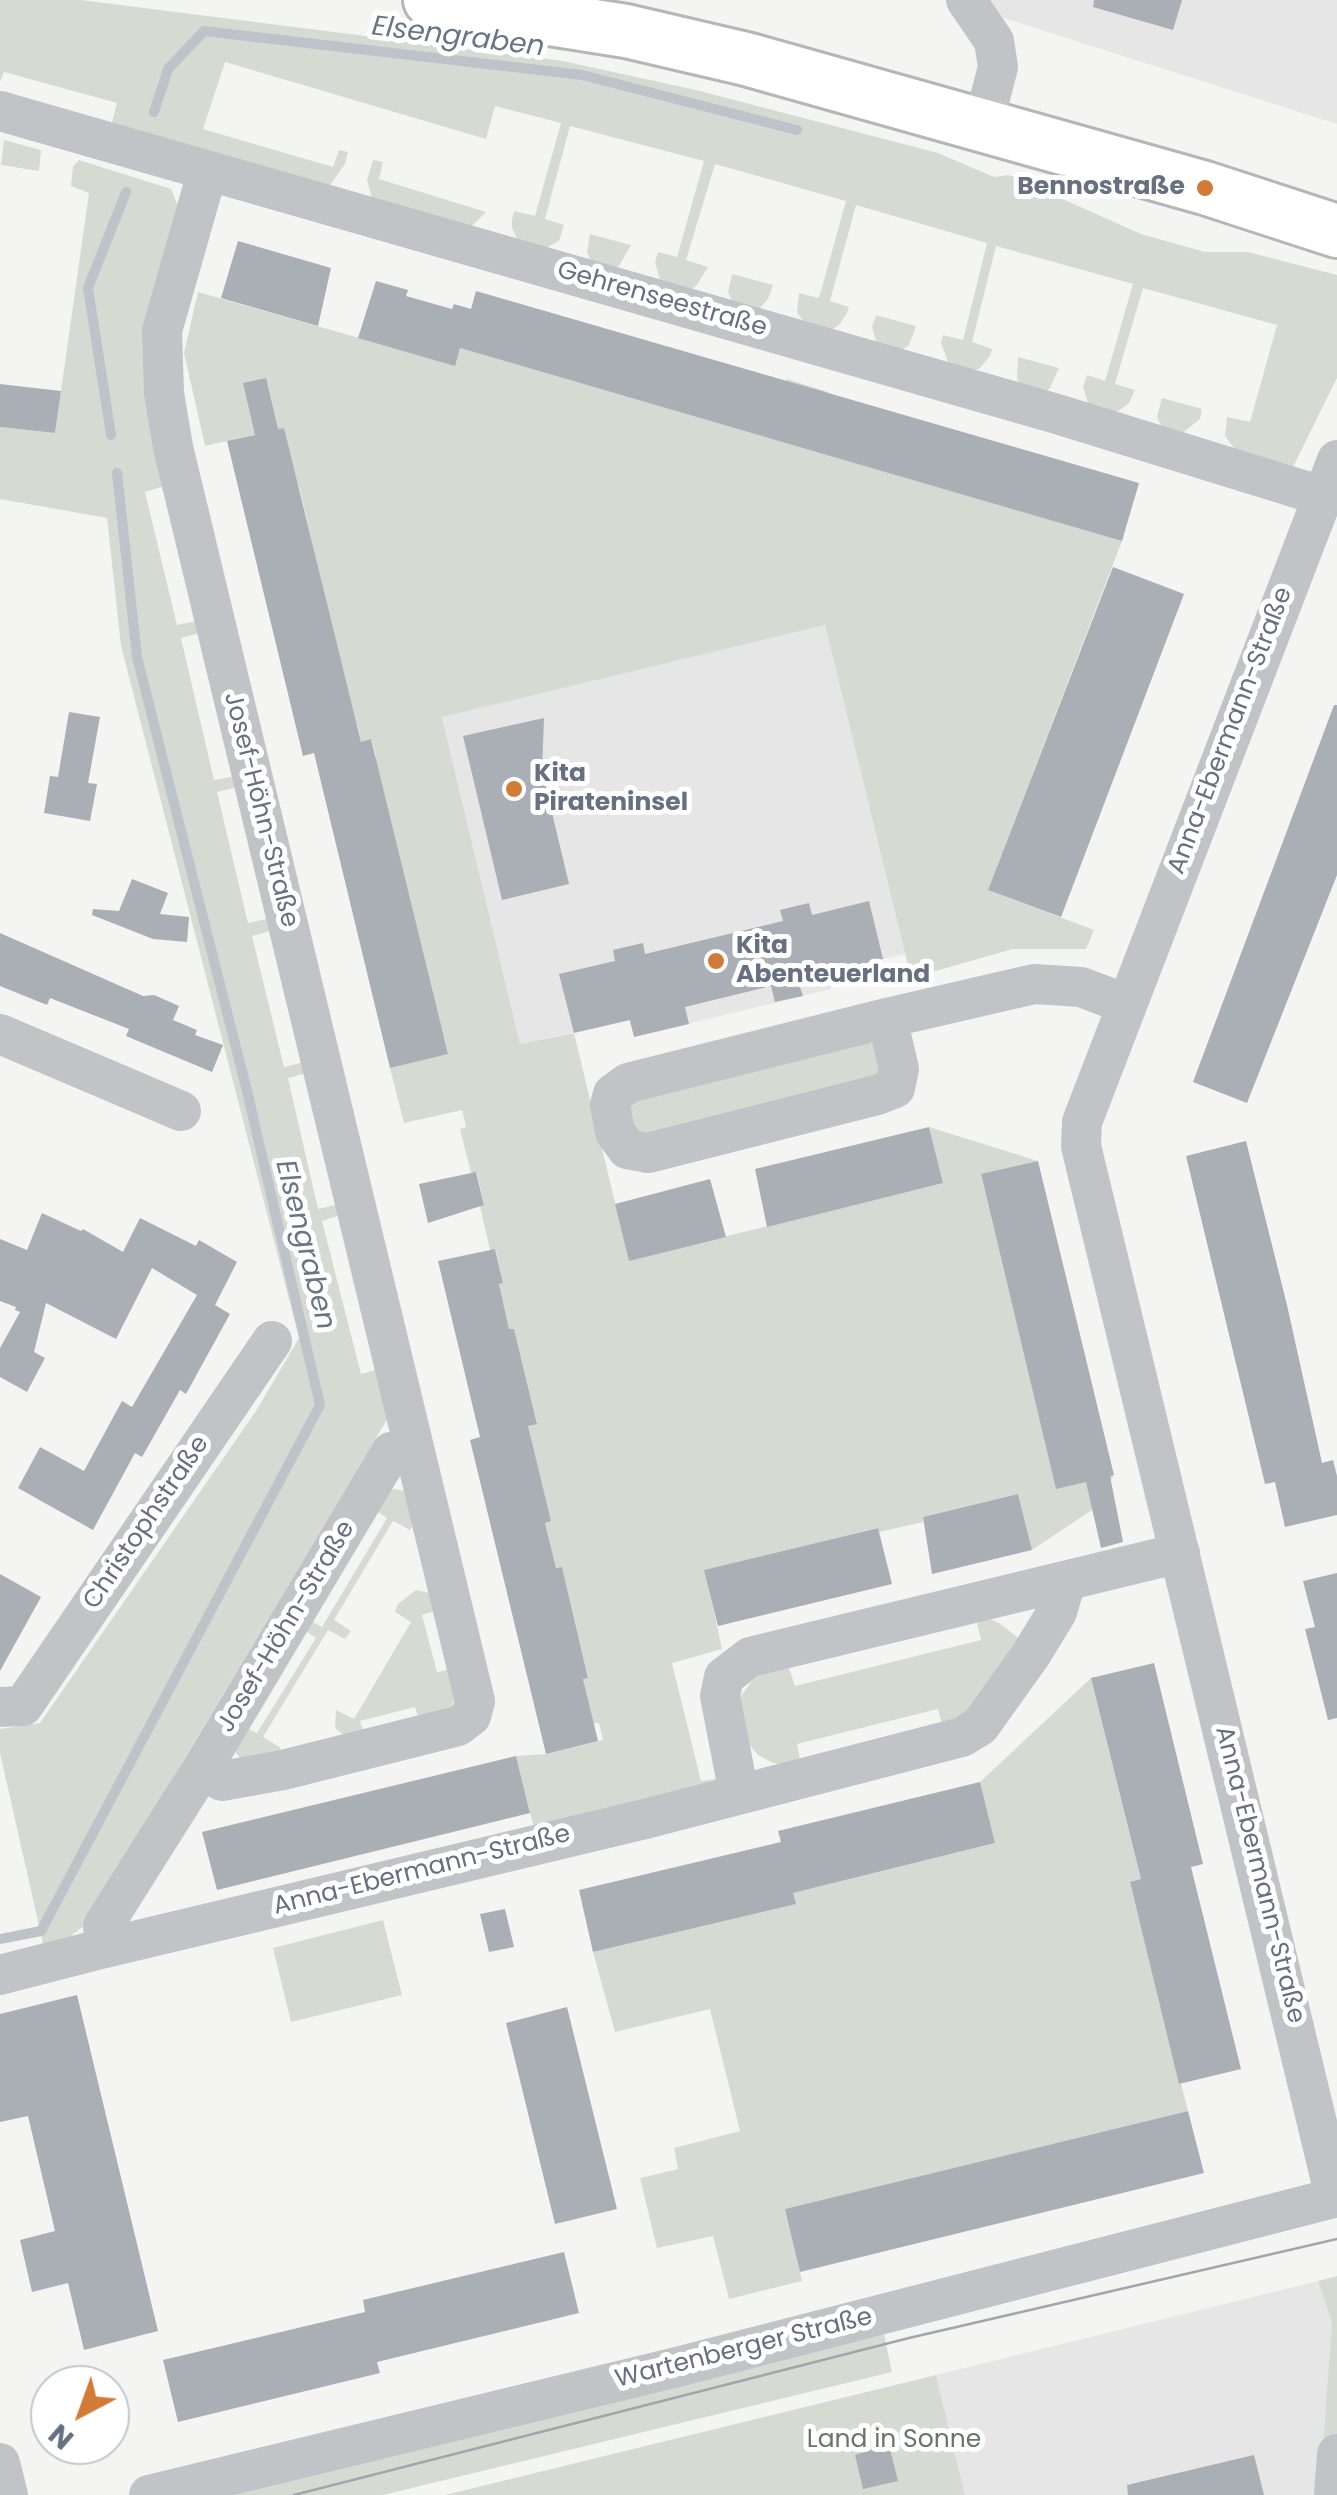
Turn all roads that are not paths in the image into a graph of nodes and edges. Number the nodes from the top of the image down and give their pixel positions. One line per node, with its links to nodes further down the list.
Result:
1 (430, 0): 4 (main road)
2 (966, 0): 4 (street)
3 (0, 111): 5 (street, Gehrenseestraße)
4 (984, 125): 6 (main road)
5 (207, 172): 7 (street, Gehrenseestraße); 13 (street, Josef-Höhn-Straße)
6 (1337, 230)
7 (1332, 476): 8 (street, Anna-Ebermann-Straße)
8 (1126, 1004): 9 (street); 14 (street, Anna-Ebermann-Straße)
9 (888, 1018): 9 (street)
10 (0, 1034): 11 (street)
11 (181, 1111)
12 (272, 1341): 16 (street, Christophstraße)
13 (413, 1446): 17 (street, Josef-Höhn-Straße); 17 (street, Josef-Höhn-Straße)
14 (1180, 1553): 15 (street); 21 (street, Anna-Ebermann-Straße)
15 (1066, 1581): 18 (street, Anna-Ebermann-Straße); 18 (street)
16 (11, 1706)
17 (202, 1769): 19 (street, Josef-Höhn-Straße)
18 (739, 1794): 19 (street, Anna-Ebermann-Straße)
19 (105, 1948): 20 (street)
20 (0, 1975)
21 (1336, 2197): 25 (street, Wartenberger Straße)
22 (1337, 2454): 26 (street)
23 (0, 2463): 24 (street)
24 (8, 2495)
25 (149, 2495)
26 (1334, 2495)

